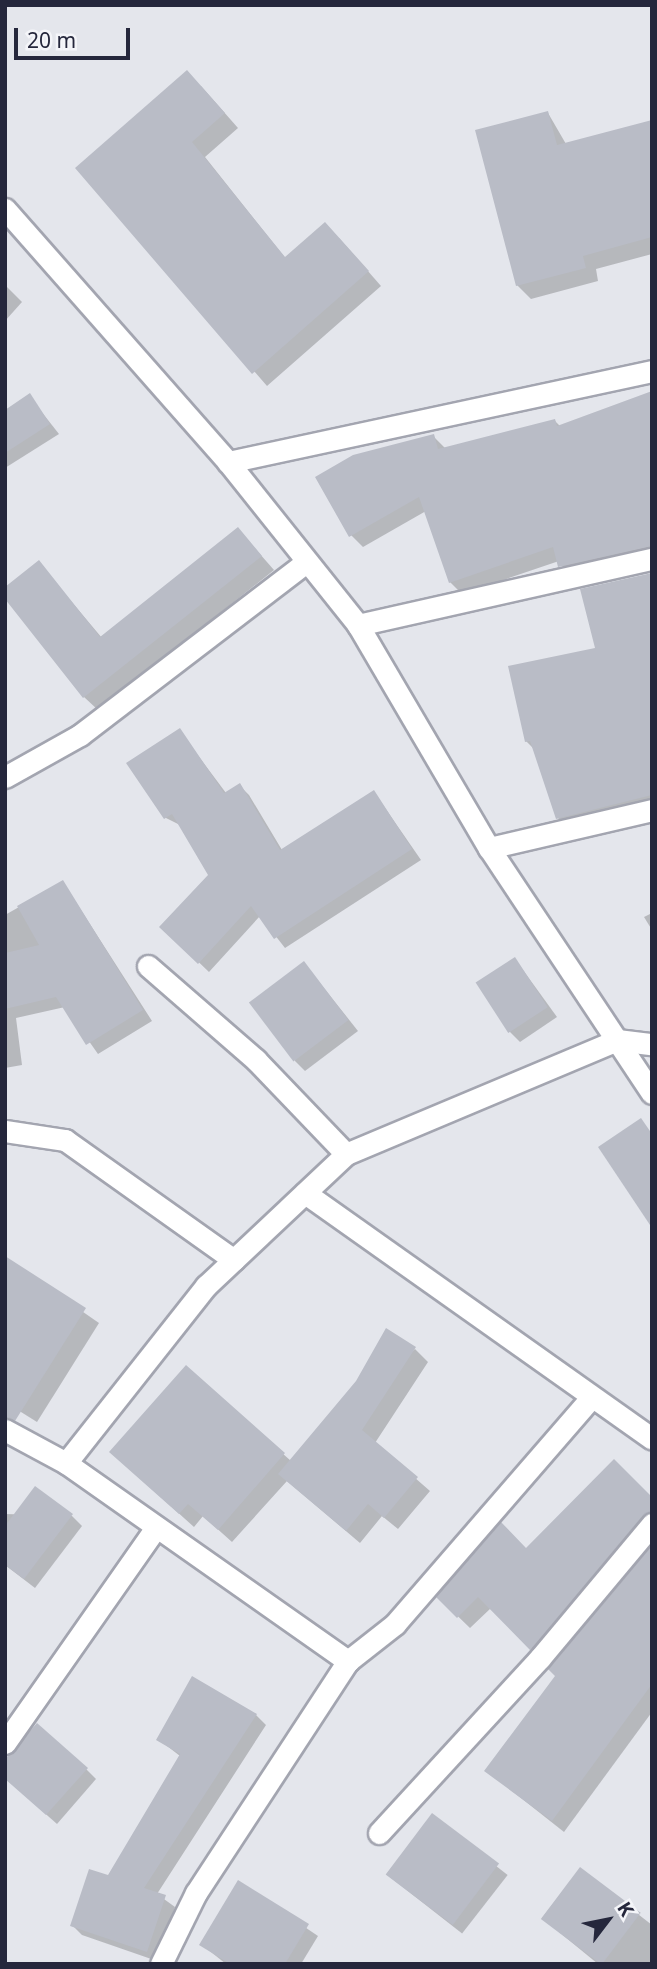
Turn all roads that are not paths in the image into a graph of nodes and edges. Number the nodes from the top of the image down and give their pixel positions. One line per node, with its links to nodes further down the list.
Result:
1 (5, 209): 3 (street)
2 (652, 371): 3 (street)
3 (228, 462): 5 (street)
4 (652, 559): 6 (street)
5 (306, 562): 6 (street); 7 (street)
6 (358, 625): 9 (street)
7 (5, 777)
8 (652, 810): 9 (street)
9 (489, 848): 11 (street)
10 (148, 966): 15 (street)
11 (617, 1041): 12 (street); 13 (street); 15 (street)
12 (652, 1044)
13 (652, 1093)
14 (5, 1131): 17 (street)
15 (346, 1154): 16 (street)
16 (305, 1193): 17 (street); 18 (street)
17 (234, 1260): 21 (street)
18 (591, 1398): 20 (street); 24 (street)
19 (5, 1430): 21 (street)
20 (652, 1439)
21 (66, 1463): 23 (street)
22 (652, 1524): 26 (street)
23 (155, 1529): 24 (street); 25 (street)
24 (348, 1661): 27 (street)
25 (5, 1743)
26 (379, 1833)
27 (161, 1964)

